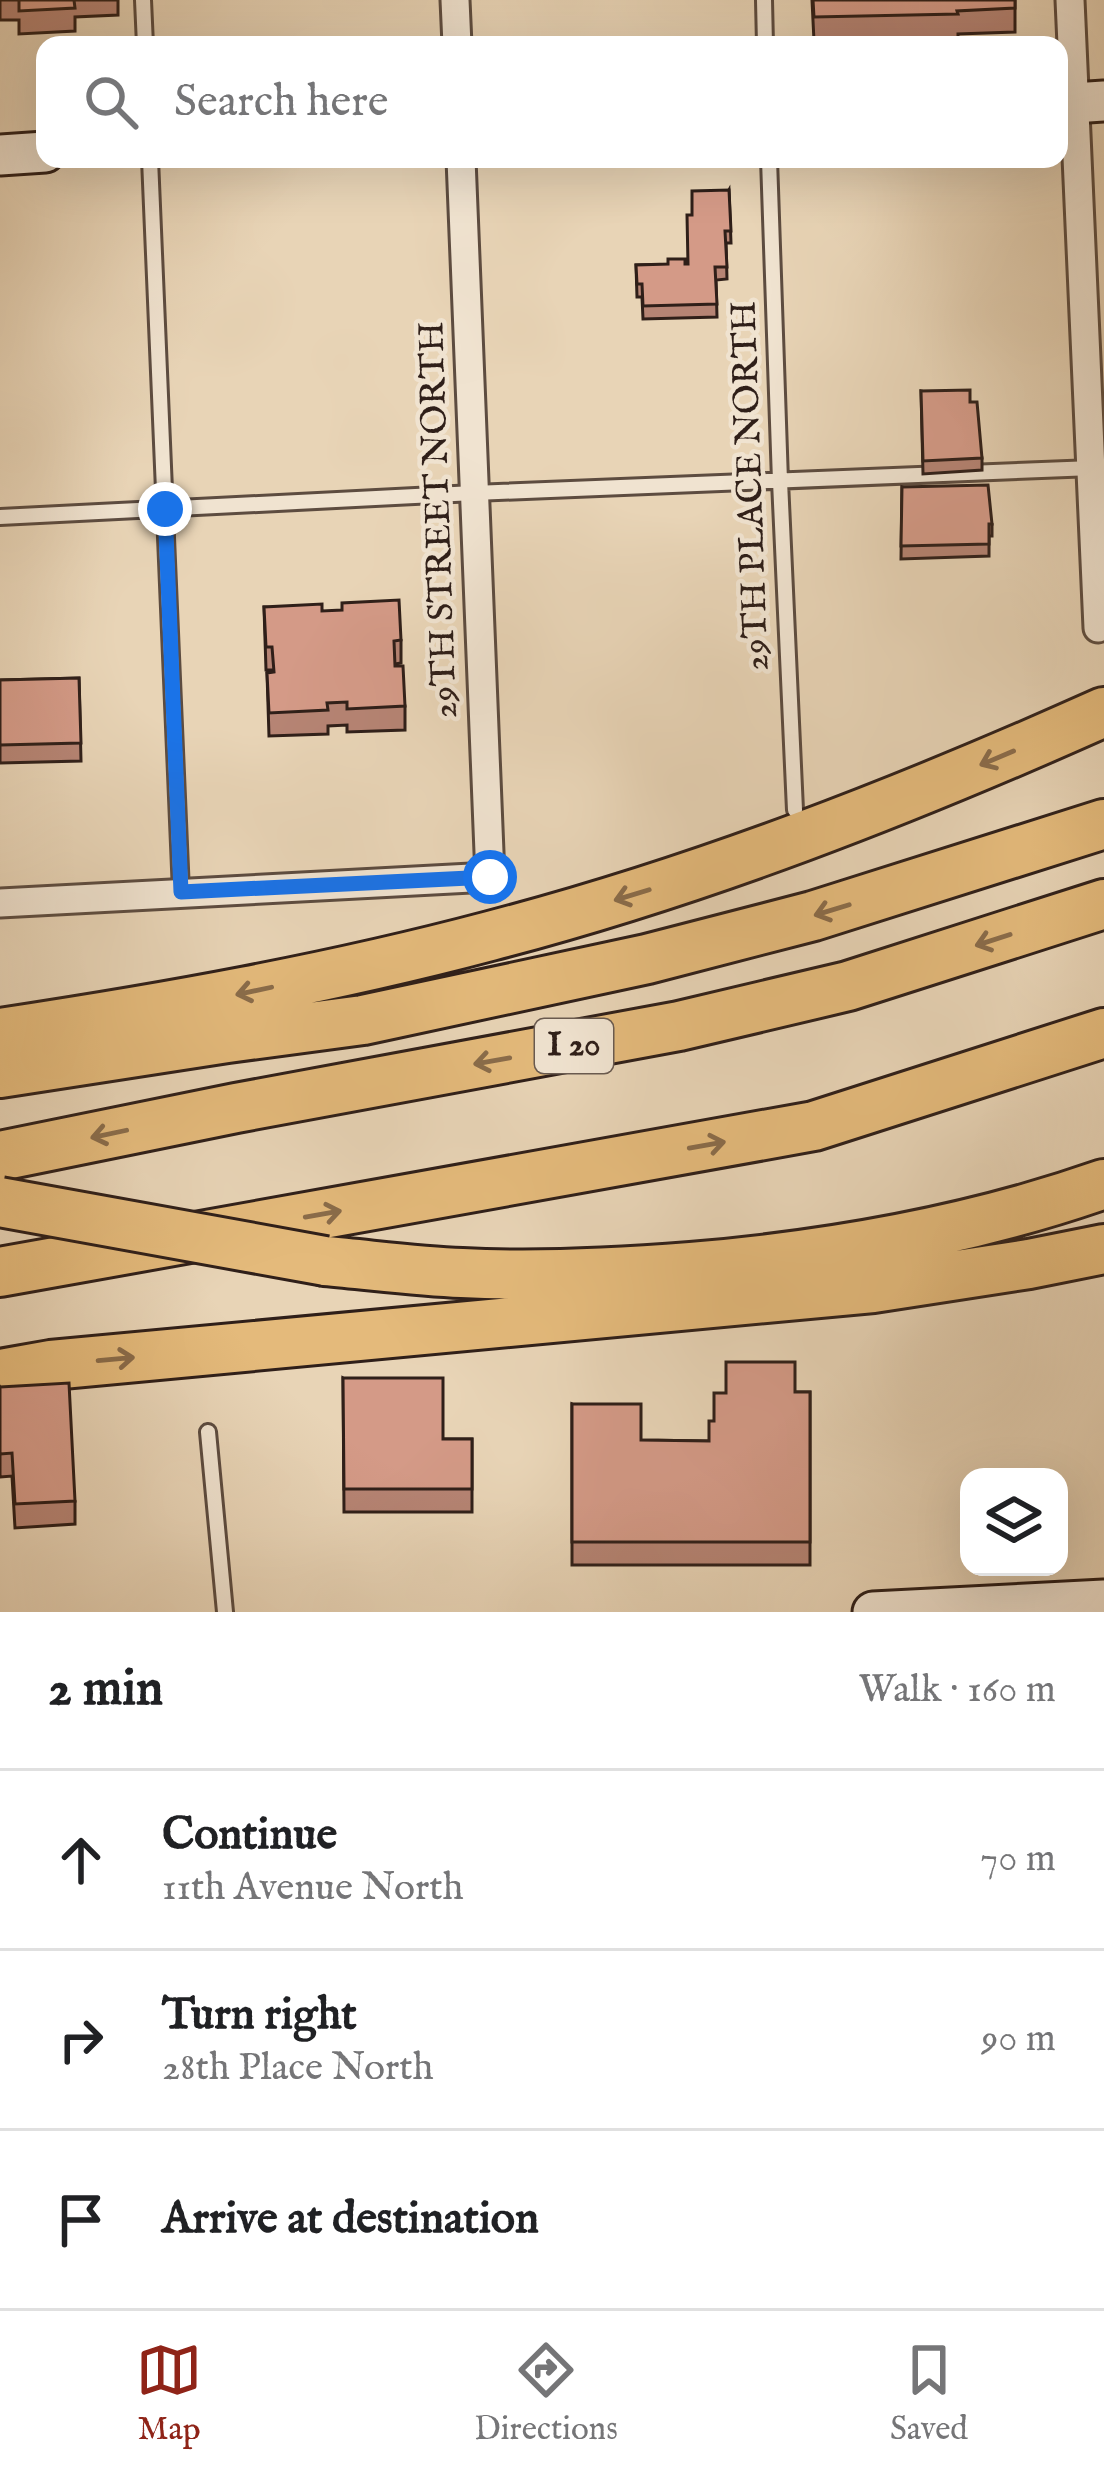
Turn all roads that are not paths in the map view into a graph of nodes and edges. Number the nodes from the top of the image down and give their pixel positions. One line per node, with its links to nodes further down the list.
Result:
1 (143, 0): 5 (lane)
2 (454, 0): 6 (street)
3 (764, 0): 7 (lane)
4 (1070, 0): 8 (street)
5 (145, 36)
6 (456, 36)
7 (765, 36)
8 (1079, 103): 14 (street)
9 (36, 153): 10 (street)
10 (0, 155)
11 (150, 168): 18 (lane)
12 (461, 168): 17 (street, 29TH STREET NORTH)
13 (769, 168): 16 (lane, 29TH PLACE NORTH)
14 (1093, 257): 15 (street)
15 (1097, 468): 16 (lane); 20 (street)
16 (780, 481): 17 (lane); 22 (lane, 29TH PLACE NORTH)
17 (474, 494): 18 (lane); 24 (street, 29TH STREET NORTH)
18 (165, 509): 19 (lane); 24 (lane)
19 (0, 517)
20 (1098, 628)
21 (1104, 712): 27 (highway, one-way to 27)
22 (795, 810)
23 (1104, 824): 29 (highway, one-way to 29)
24 (181, 892): 25 (street)
25 (0, 903)
26 (1104, 904): 30 (highway, I 20, one-way to 30)
27 (0, 1033)
28 (1104, 1033): 34 (highway, one-way to 28)
29 (0, 1073)
30 (17, 1153)
31 (1104, 1184): 32 (highway, bridge)
32 (0, 1202)
33 (1104, 1250): 35 (highway, one-way to 33)
34 (21, 1268)
35 (0, 1374)
36 (208, 1432): 38 (lane)
37 (1104, 1600): 39 (street)
38 (224, 1612)
39 (873, 1612)

